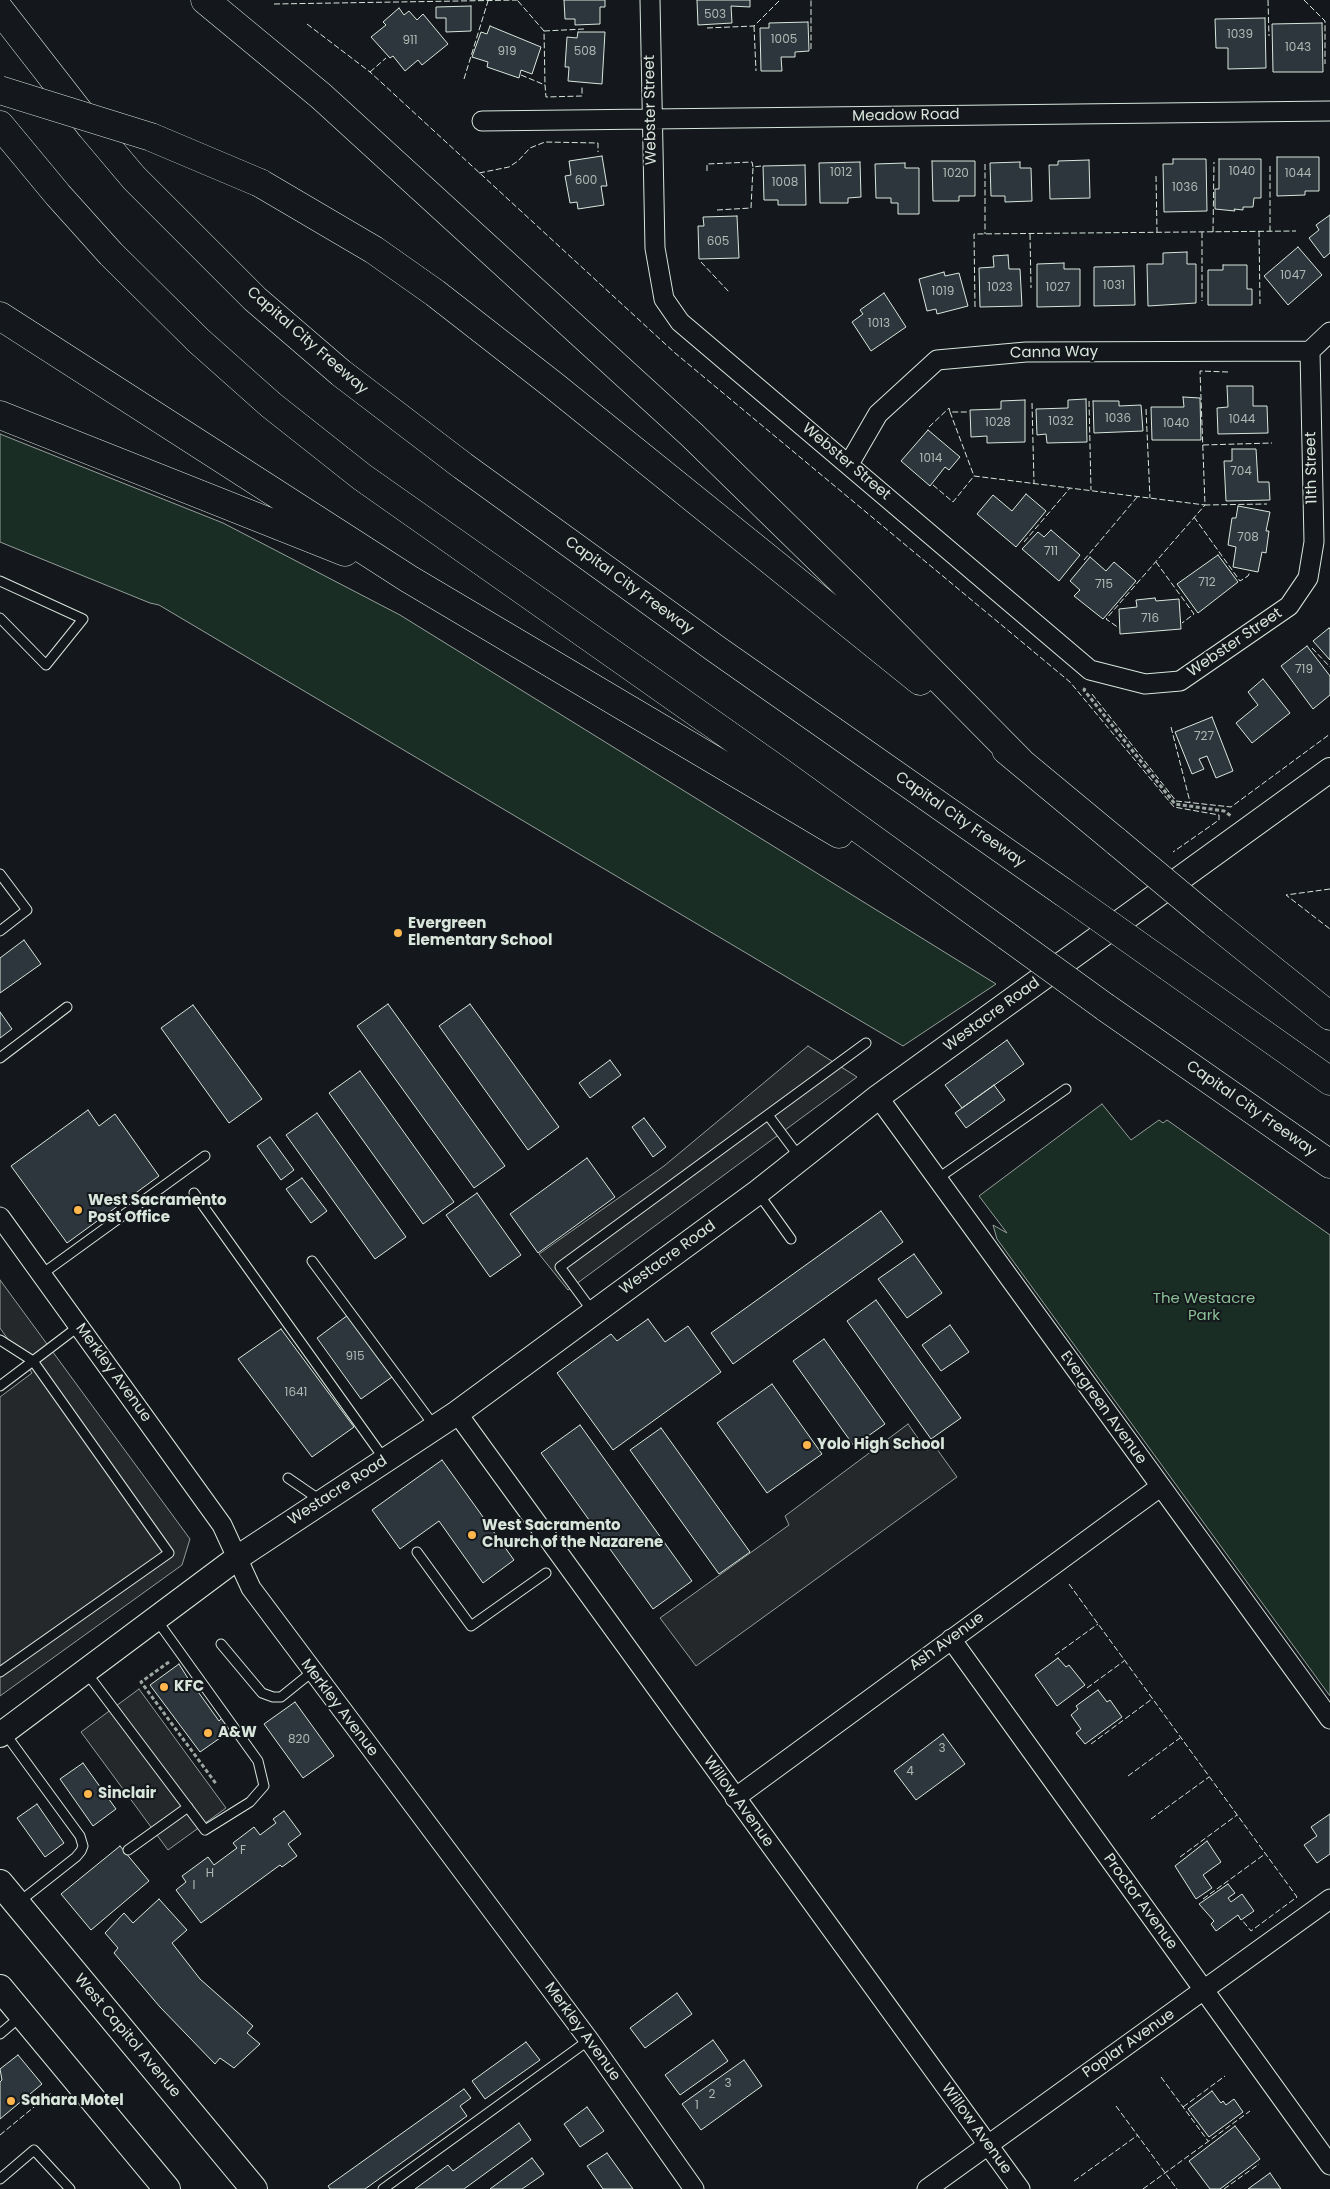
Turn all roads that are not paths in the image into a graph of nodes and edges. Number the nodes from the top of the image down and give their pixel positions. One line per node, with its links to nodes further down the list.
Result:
1 (205, 0): 18 (highway)
2 (650, 0): 6 (street, Webster Street)
3 (0, 10): 27 (highway, Capital City Freeway, bridge)
4 (0, 90): 18 (highway, bridge)
5 (1330, 111): 6 (street, Meadow Road)
6 (651, 120): 7 (street, Meadow Road); 13 (street, Webster Street)
7 (482, 122)
8 (0, 125): 22 (highway, Capital City Freeway)
9 (0, 316): 14 (highway)
10 (1330, 332): 11 (street)
11 (1310, 351): 13 (street, Canna Way); 16 (street, 11th Street)
12 (0, 415): 14 (highway)
13 (849, 464): 16 (street, Webster Street)
14 (409, 579): 22 (highway)
15 (0, 581): 17 (lane)
16 (1289, 606)
17 (0, 618)
18 (1020, 762): 24 (highway, bridge)
19 (1330, 770): 29 (street, Westacre Road)
20 (0, 874): 21 (lane)
21 (0, 931)
22 (1007, 936): 33 (highway, Capital City Freeway, bridge)
23 (67, 1008): 26 (lane)
24 (1330, 1016)
25 (866, 1043): 30 (lane)
26 (0, 1058)
27 (1330, 1080)
28 (1066, 1089): 34 (lane)
29 (878, 1097): 32 (street, Westacre Road); 34 (street, Evergreen Avenue)
30 (768, 1115): 32 (lane); 41 (lane)
31 (205, 1156): 40 (lane)
32 (800, 1159): 35 (street, Westacre Road)
33 (1330, 1164)
34 (937, 1179): 50 (street, Evergreen Avenue)
35 (758, 1192): 38 (lane); 41 (street, Westacre Road)
36 (194, 1193): 48 (lane)
37 (0, 1217): 40 (street, Merkley Avenue)
38 (791, 1239)
39 (312, 1261): 47 (lane)
40 (42, 1274): 42 (street, Merkley Avenue)
41 (594, 1313): 46 (street, Westacre Road)
42 (79, 1326): 44 (lane); 53 (street, Merkley Avenue)
43 (0, 1340): 44 (lane)
44 (33, 1361): 45 (lane); 58 (lane)
45 (0, 1386)
46 (457, 1413): 47 (street, Westacre Road); 63 (street, Willow Avenue)
47 (435, 1427): 48 (street, Westacre Road)
48 (385, 1460): 51 (street, Westacre Road)
49 (288, 1478): 51 (lane)
50 (1160, 1487): 56 (street, Ash Avenue); 61 (street, Evergreen Avenue)
51 (322, 1502): 53 (street, Westacre Road)
52 (417, 1552): 54 (lane)
53 (237, 1558): 55 (street, Westacre Road); 60 (street, Merkley Avenue)
54 (546, 1573)
55 (156, 1619): 59 (street, Westacre Road); 64 (lane)
56 (951, 1638): 63 (street, Ash Avenue); 70 (street, Proctor Avenue)
57 (221, 1644): 60 (lane)
58 (0, 1672)
59 (85, 1672): 62 (street, Westacre Road); 64 (lane)
60 (312, 1672): 73 (street, Merkley Avenue)
61 (1330, 1719)
62 (2, 1734): 68 (lane)
63 (735, 1798): 74 (street, Willow Avenue)
64 (188, 1807): 65 (lane)
65 (128, 1850)
66 (0, 1883): 68 (main road, West Capitol Avenue)
67 (1330, 1899): 70 (street, Poplar Avenue)
68 (18, 1904): 79 (main road, West Capitol Avenue)
69 (0, 1988): 71 (main road)
70 (1204, 1990): 74 (street, Poplar Avenue); 75 (street, Proctor Avenue)
71 (22, 2015): 72 (lane); 78 (main road)
72 (0, 2034)
73 (588, 2040): 80 (lane); 81 (street, Merkley Avenue)
74 (988, 2144): 82 (street, Poplar Avenue); 83 (street, Willow Avenue)
75 (1330, 2165)
76 (0, 2179): 77 (lane)
77 (70, 2189)
78 (167, 2189)
79 (254, 2189)
80 (383, 2189)
81 (694, 2189)
82 (927, 2189)
83 (1020, 2189)

